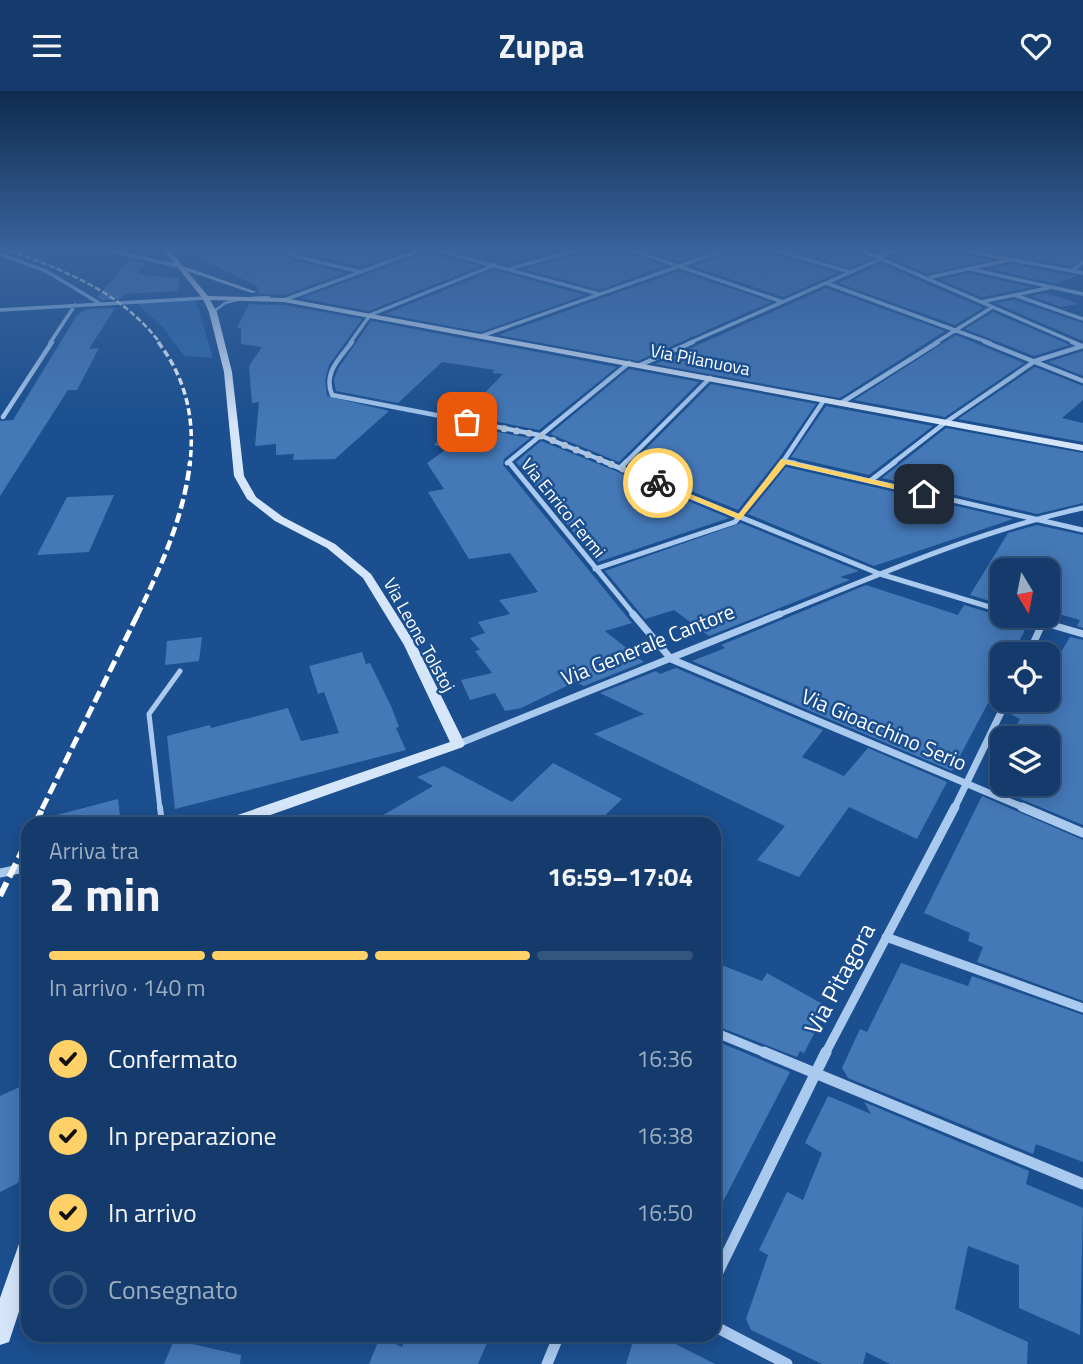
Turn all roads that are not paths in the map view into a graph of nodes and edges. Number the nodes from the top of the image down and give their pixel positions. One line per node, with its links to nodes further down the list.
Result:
1 (39, 307): 12 (street)
2 (73, 307): 26 (street)
3 (211, 307): 13 (street, Via Leone Tolstoj)
4 (221, 307): 13 (lane)
5 (326, 307): 14 (street, Via Pilanuova)
6 (389, 307): 14 (street)
7 (561, 307): 17 (street)
8 (771, 307): 21 (street)
9 (894, 307): 16 (street)
10 (1050, 307): 15 (street)
11 (991, 308): 16 (street); 18 (street)
12 (0, 310)
13 (213, 312): 45 (street, Via Leone Tolstoj)
14 (370, 315): 17 (street, Via Pilanuova); 28 (street)
15 (1083, 319)
16 (957, 330): 19 (street); 25 (street)
17 (481, 336): 20 (street, Via Pilanuova)
18 (1083, 346): 19 (street)
19 (1035, 362): 23 (street); 27 (street)
20 (629, 363): 21 (street, Via Pilanuova); 28 (street, Via Enrico Fermi)
21 (640, 365): 22 (street, Via Pilanuova)
22 (710, 378): 24 (street, Via Pilanuova); 31 (street)
23 (1083, 381)
24 (824, 400): 25 (street, Via Pilanuova); 30 (street)
25 (841, 403): 27 (street, Via Pilanuova)
26 (3, 417)
27 (946, 422): 29 (street, Via Pilanuova); 32 (street)
28 (539, 435): 31 (street); 37 (street, Via Enrico Fermi)
29 (1083, 448)
30 (784, 461): 32 (street); 34 (street)
31 (620, 468): 34 (street)
32 (870, 481): 35 (street)
33 (1083, 508): 35 (street, Via Generale Cantore)
34 (740, 517): 37 (street); 38 (street)
35 (1033, 519): 36 (street); 38 (street, Via Generale Cantore)
36 (1083, 530)
37 (595, 569): 42 (street, Via Enrico Fermi)
38 (880, 574): 39 (street); 42 (street, Via Generale Cantore)
39 (990, 607)
40 (1060, 627): 41 (street)
41 (1083, 634)
42 (671, 659): 45 (street, Via Generale Cantore); 46 (street, Via Gioacchino Serio)
43 (180, 671): 47 (lane)
44 (1001, 712): 46 (street, Via Pitagora)
45 (458, 744): 48 (street, Via Generale Cantore)
46 (967, 785): 49 (street, Via Gioacchino Serio); 52 (street, Via Pitagora)
47 (161, 817)
48 (249, 817)
49 (1083, 833)
50 (21, 868): 51 (street)
51 (0, 873)
52 (886, 937): 53 (street); 55 (street, Via Pitagora)
53 (1083, 1008)
54 (721, 1035): 55 (street)
55 (814, 1075): 56 (street); 57 (street, Via Pitagora)
56 (1083, 1184)
57 (721, 1266)
58 (21, 1270): 60 (street)
59 (721, 1330): 63 (street)
60 (0, 1333)
61 (556, 1342): 62 (street)
62 (547, 1364)
63 (787, 1364)

